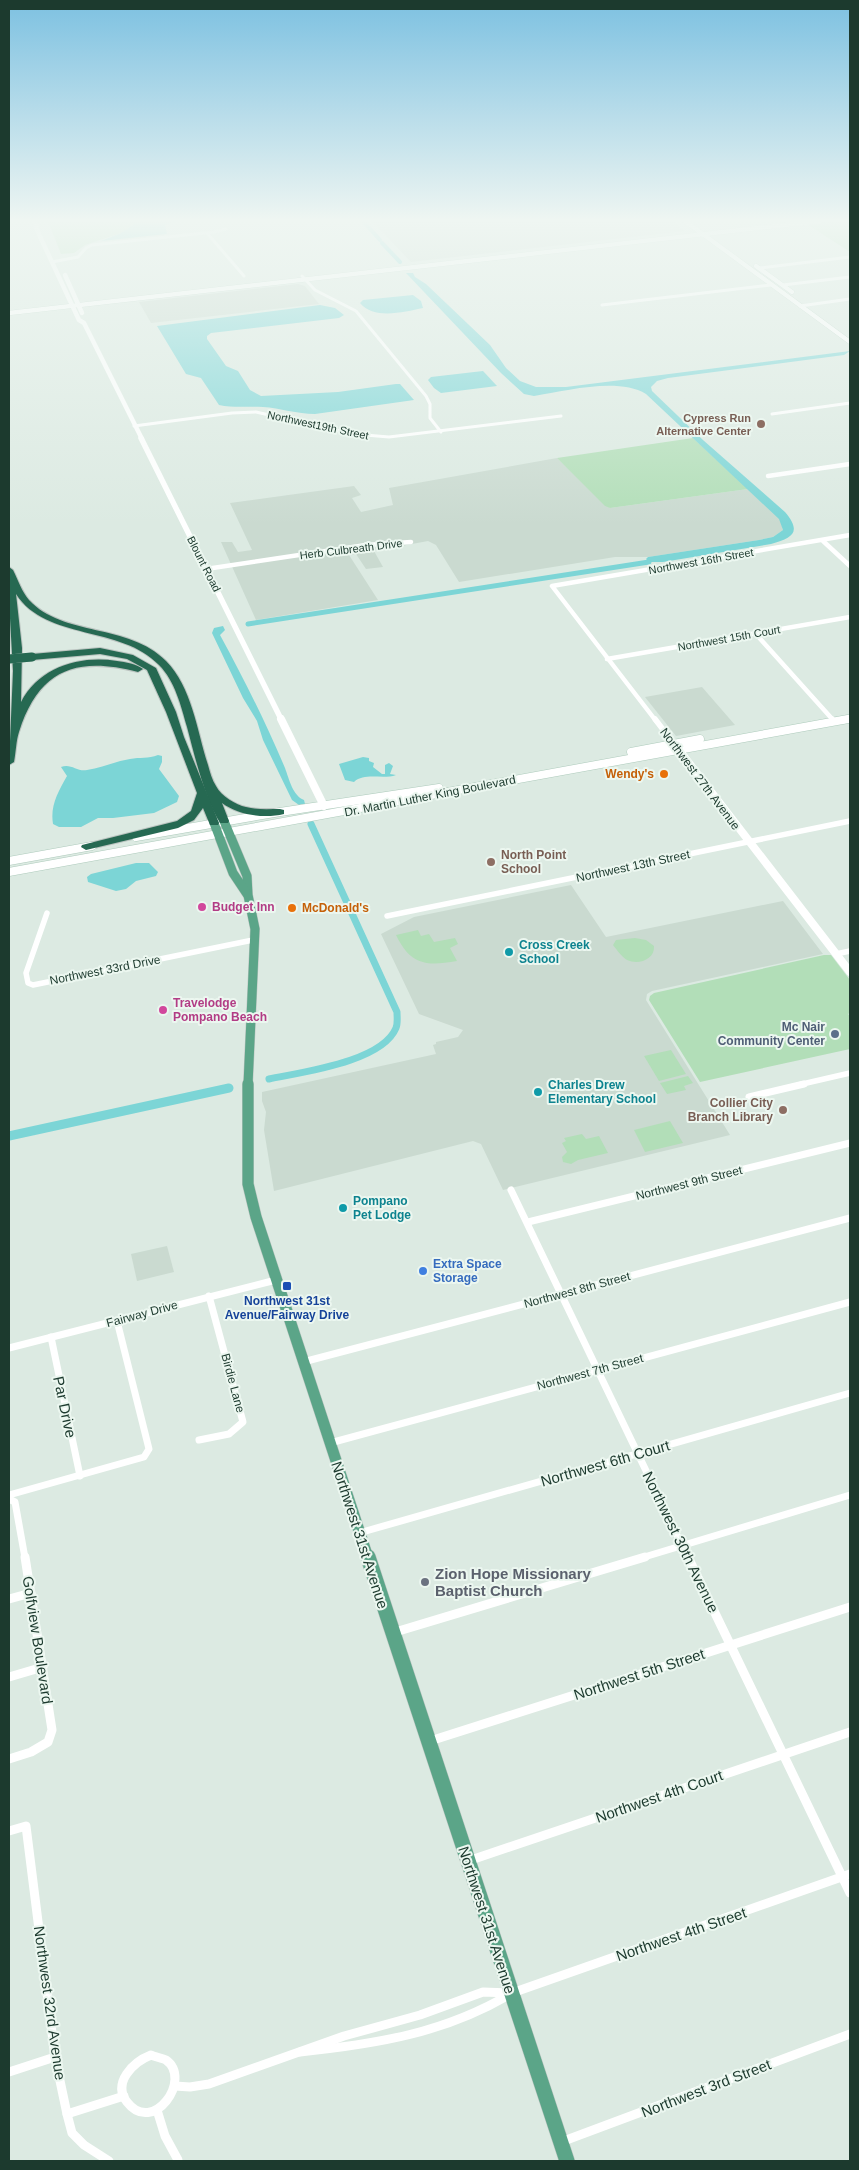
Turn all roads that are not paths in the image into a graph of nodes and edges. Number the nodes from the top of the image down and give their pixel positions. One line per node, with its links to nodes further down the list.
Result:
1 (365, 322): 11 (street)
2 (823, 322): 6 (main road)
3 (833, 322): 5 (main road)
4 (84, 323): 10 (main road, Blount Road)
5 (850, 335)
6 (850, 342)
7 (850, 403): 8 (street)
8 (772, 414)
9 (561, 416): 11 (street, Northwest19th Street)
10 (134, 426): 11 (street, Northwest19th Street); 18 (main road, Blount Road)
11 (441, 432)
12 (850, 464): 13 (street)
13 (768, 476)
14 (850, 535): 15 (street, Northwest 16th Street)
15 (823, 541): 16 (street); 19 (street, Northwest 16th Street)
16 (850, 566)
17 (9, 571): 28 (highway); 30 (highway)
18 (208, 571): 18 (street, Herb Culbreath Drive); 37 (main road, Blount Road)
19 (552, 586): 24 (street, Northwest 27th Avenue)
20 (850, 617): 21 (street, Northwest 15th Court)
21 (755, 633): 24 (street, Northwest 15th Court); 26 (street)
22 (31, 655): 23 (highway, bridge); 29 (highway); 30 (highway)
23 (9, 657)
24 (607, 659): 31 (street, Northwest 27th Avenue)
25 (850, 714): 26 (main road, Dr. Martin Luther King Boulevard)
26 (833, 718): 27 (main road, Dr. Martin Luther King Boulevard); 31 (main road, Dr. Martin Luther King Boulevard)
27 (850, 719)
28 (15, 730): 29 (highway); 32 (highway)
29 (179, 737): 36 (highway)
30 (196, 740): 34 (highway)
31 (676, 746): 33 (main road, Dr. Martin Luther King Boulevard); 33 (main road, Dr. Martin Luther King Boulevard); 41 (street, Northwest 27th Avenue)
32 (9, 762)
33 (504, 779): 35 (street, Dr. Martin Luther King Boulevard); 37 (main road, Dr. Martin Luther King Boulevard)
34 (212, 789): 38 (highway); 40 (highway)
35 (467, 789): 40 (main road, Dr. Martin Luther King Boulevard)
36 (201, 794): 40 (highway); 42 (highway)
37 (324, 806): 38 (main road, Dr. Martin Luther King Boulevard)
38 (280, 812): 40 (main road, Dr. Martin Luther King Boulevard)
39 (850, 821): 41 (street, Northwest 13th Street)
40 (221, 827): 42 (main road, Dr. Martin Luther King Boulevard); 44 (main road, Dr. Martin Luther King Boulevard); 47 (main road, Northwest 31st Avenue)
41 (748, 842): 46 (street, Northwest 13th Street); 49 (street, Northwest 27th Avenue)
42 (86, 847): 43 (main road, Dr. Martin Luther King Boulevard)
43 (9, 861)
44 (9, 872)
45 (47, 913): 47 (street, Northwest 33rd Drive)
46 (387, 916)
47 (254, 940): 57 (main road, Northwest 31st Avenue)
48 (850, 951): 49 (street)
49 (836, 954): 50 (street, Northwest 27th Avenue)
50 (850, 972)
51 (850, 1073): 52 (street)
52 (749, 1097)
53 (850, 1143): 56 (street, Northwest 9th Street)
54 (511, 1190): 56 (street, Northwest 30th Avenue)
55 (850, 1218): 58 (street, Northwest 8th Street)
56 (528, 1222): 58 (street, Northwest 30th Avenue)
57 (276, 1280): 59 (street, Fairway Drive); 64 (main road, Northwest 31st Avenue)
58 (562, 1294): 64 (street, Northwest 8th Street); 65 (street, Northwest 30th Avenue)
59 (209, 1296): 61 (street, Fairway Drive); 67 (street, Birdie Lane)
60 (850, 1302): 65 (street, Northwest 7th Street)
61 (116, 1321): 62 (street, Fairway Drive); 70 (street)
62 (51, 1337): 63 (street, Fairway Drive); 70 (street, Par Drive)
63 (9, 1348)
64 (303, 1362): 68 (main road, Northwest 31st Avenue)
65 (598, 1370): 68 (street, Northwest 7th Street); 69 (street, Northwest 30th Avenue)
66 (850, 1393): 69 (street, Northwest 6th Court)
67 (199, 1440)
68 (330, 1443): 74 (main road, Northwest 31st Avenue)
69 (638, 1454): 74 (street, Northwest 6th Court); 75 (street, Northwest 30th Avenue)
70 (80, 1476): 71 (street)
71 (9, 1495)
72 (850, 1495): 75 (street)
73 (9, 1499): 76 (street, Golfview Boulevard)
74 (359, 1533): 79 (main road, Northwest 31st Avenue)
75 (682, 1545): 79 (street); 80 (street, Northwest 30th Avenue)
76 (31, 1593): 77 (street); 81 (street, Golfview Boulevard)
77 (9, 1600)
78 (850, 1607): 80 (street, Northwest 5th Street)
79 (392, 1633): 84 (main road, Northwest 31st Avenue)
80 (730, 1645): 84 (street, Northwest 5th Street); 85 (street, Northwest 30th Avenue)
81 (42, 1667): 82 (street); 86 (street, Golfview Boulevard)
82 (9, 1677)
83 (850, 1732): 85 (street, Northwest 4th Court)
84 (428, 1741): 88 (main road, Northwest 31st Avenue)
85 (784, 1754): 88 (street, Northwest 4th Court); 89 (street, Northwest 30th Avenue)
86 (9, 1759)
87 (9, 1831): 94 (street, Northwest 32rd Avenue)
88 (468, 1861): 91 (main road, Northwest 31st Avenue)
89 (846, 1875): 90 (street, Northwest 30th Avenue); 91 (street, Northwest 4th Street)
90 (850, 1893)
91 (512, 1994): 93 (street); 93 (street); 100 (main road, Northwest 31st Avenue)
92 (850, 2034): 100 (street, Northwest 3rd Street)
93 (300, 2052): 96 (street)
94 (55, 2057): 95 (street); 99 (street, Northwest 32rd Avenue)
95 (9, 2072)
96 (175, 2086): 97 (street); 98 (street)
97 (124, 2096): 98 (street); 99 (street)
98 (157, 2110): 101 (street)
99 (67, 2114): 102 (street, Northwest 32rd Avenue)
100 (561, 2142): 103 (main road, Northwest 31st Avenue)
101 (178, 2160)
102 (109, 2161)
103 (567, 2161)

